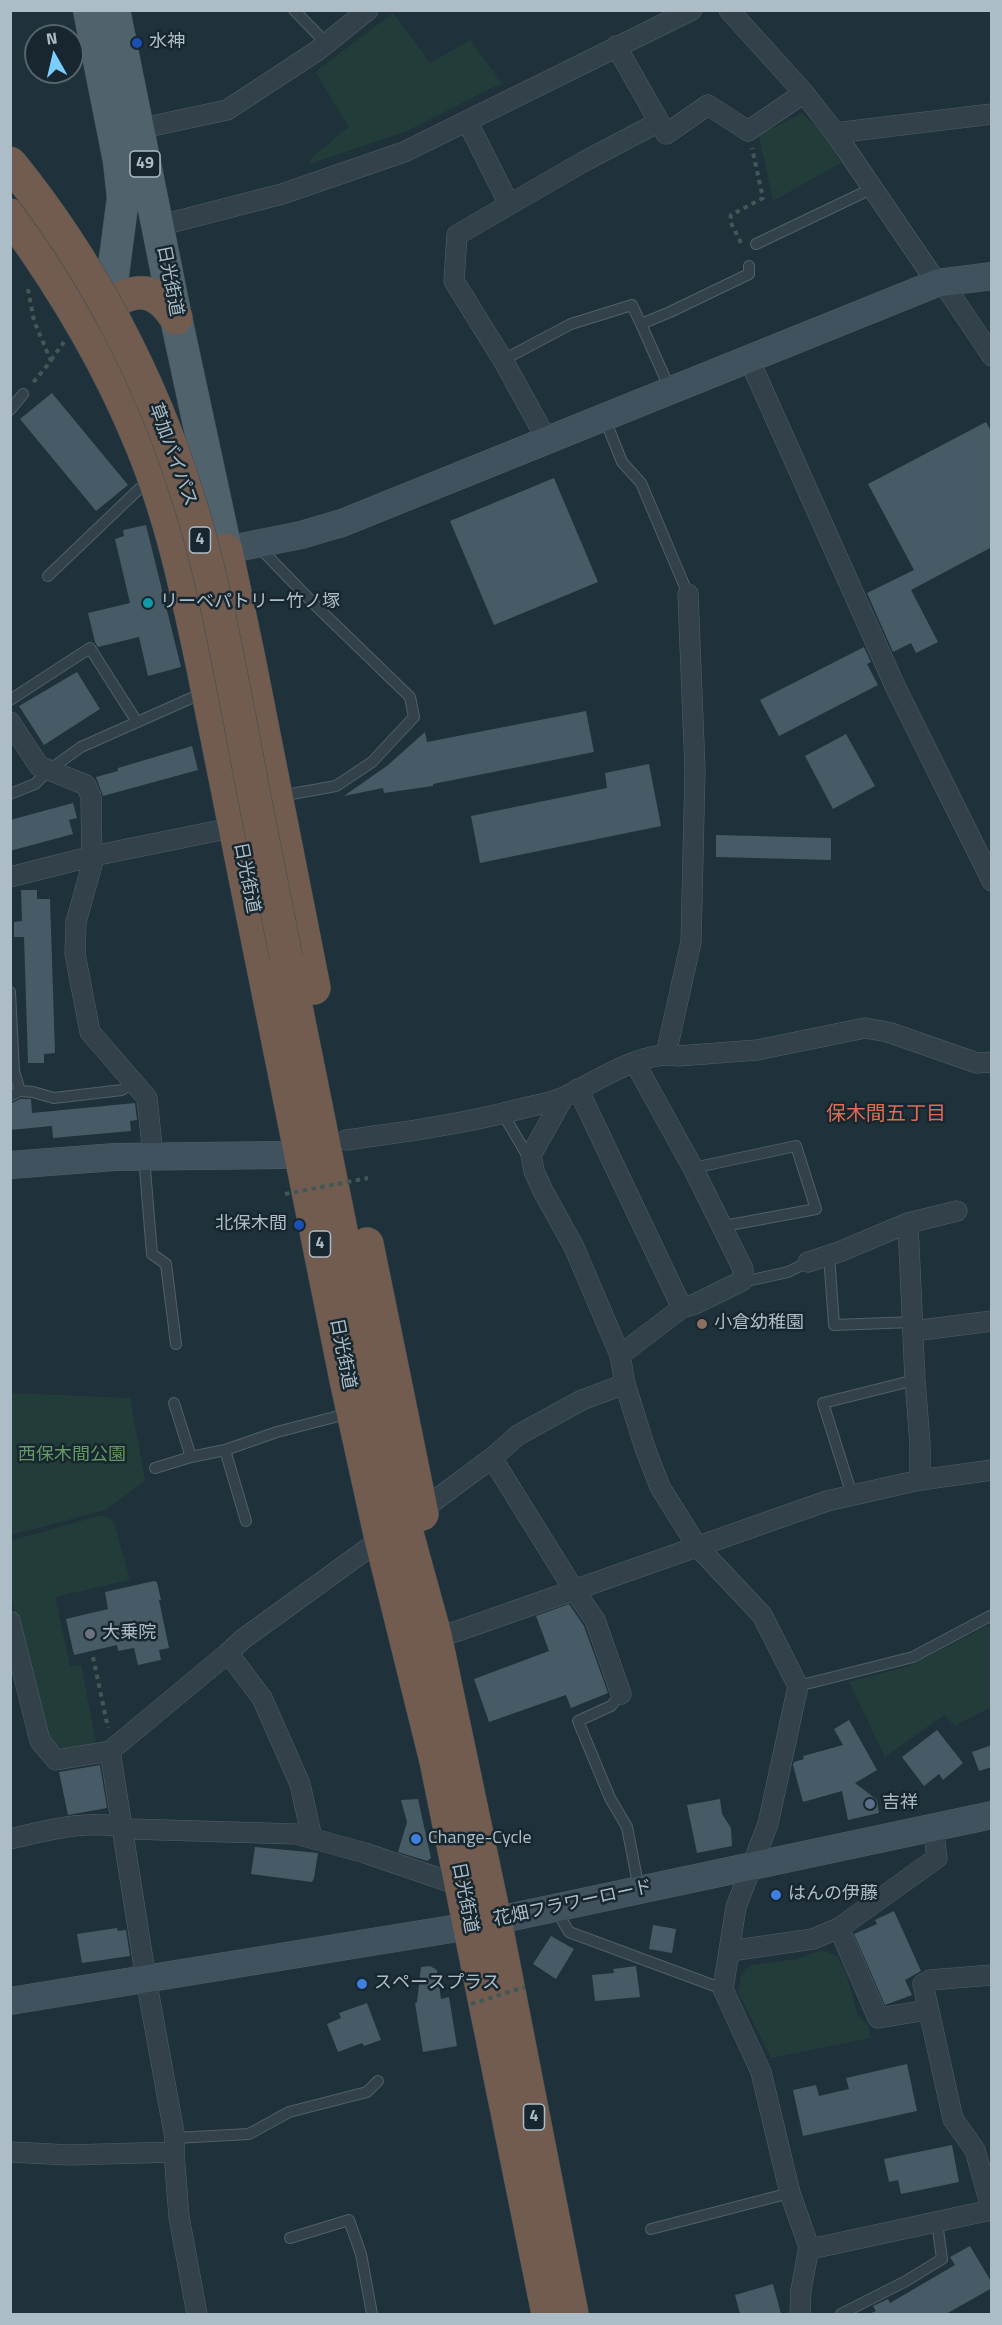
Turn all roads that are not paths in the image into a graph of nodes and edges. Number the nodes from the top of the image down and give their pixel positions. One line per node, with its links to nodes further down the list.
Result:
1 (89, 10): 24 (main road, 49)
2 (114, 10): 13 (main road, 日光街道 / 49)
3 (294, 10): 7 (lane)
4 (368, 10): 7 (street)
5 (692, 10): 8 (street)
6 (729, 10): 9 (street)
7 (326, 43): 13 (street)
8 (616, 46): 11 (street); 12 (street)
9 (804, 93): 12 (street); 14 (street)
10 (992, 114): 14 (street)
11 (467, 121): 17 (street); 19 (street)
12 (660, 122): 17 (street)
13 (138, 129): 19 (main road, 日光街道 / 49)
14 (835, 133): 16 (street)
15 (10, 163): 52 (highway, 草加バイパス / 4, bridge)
16 (871, 189): 20 (lane); 23 (street)
17 (509, 204): 29 (street)
18 (10, 215): 32 (highway, 草加バイパス / 4)
19 (158, 226): 25 (main road, 日光街道 / 49)
20 (756, 244)
21 (749, 266): 26 (lane)
22 (992, 276): 23 (street)
23 (940, 283): 27 (street); 28 (street)
24 (109, 306): 25 (highway); 32 (highway, 4)
25 (176, 318): 37 (main road, 日光街道 / 49)
26 (641, 324): 29 (lane); 30 (lane)
27 (992, 356)
28 (749, 359): 30 (street); 50 (street)
29 (503, 360): 35 (street)
30 (671, 391): 34 (street)
31 (23, 394): 33 (lane)
32 (121, 399): 36 (highway, 日光街道 / 4)
33 (10, 410)
34 (604, 417): 35 (street); 40 (lane)
35 (547, 440): 37 (street)
36 (156, 485): 38 (highway, 日光街道 / 4); 39 (lane)
37 (241, 548): 38 (street); 47 (highway, 4); 47 (lane)
38 (179, 559): 41 (highway, 日光街道 / 4)
39 (48, 576)
40 (688, 594): 55 (street)
41 (208, 691): 44 (lane); 48 (highway, 日光街道 / 4)
42 (10, 700): 44 (lane)
43 (10, 722): 45 (street)
44 (136, 722): 45 (lane)
45 (49, 770): 46 (lane); 49 (street)
46 (10, 794)
47 (276, 797): 62 (highway, 4)
48 (236, 826): 49 (street); 63 (highway, 日光街道 / 4)
49 (93, 856): 51 (street); 58 (street)
50 (990, 873)
51 (10, 877)
52 (286, 957): 97 (highway, 日光街道 / 4)
53 (10, 992): 54 (lane)
54 (11, 1015): 60 (lane)
55 (666, 1054): 56 (street); 57 (street)
56 (992, 1062)
57 (635, 1063): 59 (street); 67 (street)
58 (133, 1082): 60 (lane); 64 (street)
59 (571, 1093): 61 (street); 66 (street); 74 (street)
60 (15, 1094)
61 (503, 1114): 62 (street); 66 (lane)
62 (346, 1140): 90 (highway, 4)
63 (301, 1150): 64 (street); 82 (highway, 日光街道 / 4)
64 (149, 1156): 65 (street); 77 (lane)
65 (10, 1165)
66 (533, 1165): 78 (street)
67 (693, 1168): 70 (street); 70 (lane)
68 (957, 1211): 69 (street)
69 (908, 1223): 71 (street); 76 (street)
70 (724, 1226): 73 (street)
71 (829, 1255): 72 (street); 76 (lane)
72 (808, 1262): 73 (lane)
73 (737, 1283): 74 (street)
74 (682, 1308): 78 (street)
75 (992, 1321): 76 (street)
76 (913, 1326): 79 (street)
77 (176, 1344)
78 (620, 1355): 80 (street)
79 (915, 1380): 88 (street); 89 (lane)
80 (625, 1384): 85 (street); 93 (street)
81 (174, 1403): 84 (lane)
82 (354, 1412): 83 (lane); 92 (highway, 日光街道 / 4)
83 (225, 1450): 84 (lane); 91 (lane)
84 (191, 1457): 86 (lane)
85 (492, 1458): 90 (street); 94 (street)
86 (154, 1468)
87 (992, 1470): 88 (street)
88 (920, 1480): 89 (street)
89 (852, 1495): 93 (street)
90 (420, 1503): 97 (highway, 4)
91 (246, 1521)
92 (381, 1539): 98 (street); 108 (highway, 日光街道 / 4)
93 (697, 1546): 94 (street); 99 (street)
94 (574, 1590): 97 (street); 100 (street)
95 (992, 1615): 99 (lane)
96 (10, 1622): 101 (street)
97 (435, 1635): 111 (highway, 日光街道 / 4)
98 (228, 1653): 101 (street); 105 (street)
99 (798, 1686): 107 (street)
100 (621, 1694): 109 (lane)
101 (112, 1750): 103 (street)
102 (992, 1815): 104 (street, 花畑フラワーロード)
103 (123, 1827): 105 (street); 106 (street); 115 (street)
104 (933, 1827): 107 (street, 花畑フラワーロード); 112 (street)
105 (312, 1838): 108 (street)
106 (10, 1839)
107 (754, 1866): 109 (street, 花畑フラワーロード); 113 (street)
108 (462, 1886): 111 (highway, 日光街道 / 4)
109 (639, 1890): 110 (street, 花畑フラワーロード)
110 (555, 1908): 111 (street, 花畑フラワーロード); 116 (lane)
111 (482, 1923): 115 (street, 花畑フラワーロード); 130 (highway, 日光街道 / 4); 131 (highway, 日光街道 / 4)
112 (839, 1928): 113 (street); 118 (street)
113 (730, 1952): 116 (street)
114 (992, 1975): 118 (street)
115 (146, 1979): 117 (street, 花畑フラワーロード); 120 (street)
116 (723, 1989): 122 (street)
117 (10, 2001)
118 (928, 2010): 123 (street)
119 (378, 2080): 120 (lane)
120 (175, 2145): 121 (street); 128 (street)
121 (10, 2152)
122 (790, 2193): 125 (lane); 127 (street)
123 (991, 2210): 124 (street)
124 (937, 2222): 127 (street); 133 (lane)
125 (651, 2229)
126 (290, 2238): 129 (lane)
127 (808, 2247): 132 (street)
128 (197, 2314)
129 (372, 2314)
130 (548, 2314)
131 (572, 2314)
132 (800, 2314)
133 (841, 2314)

